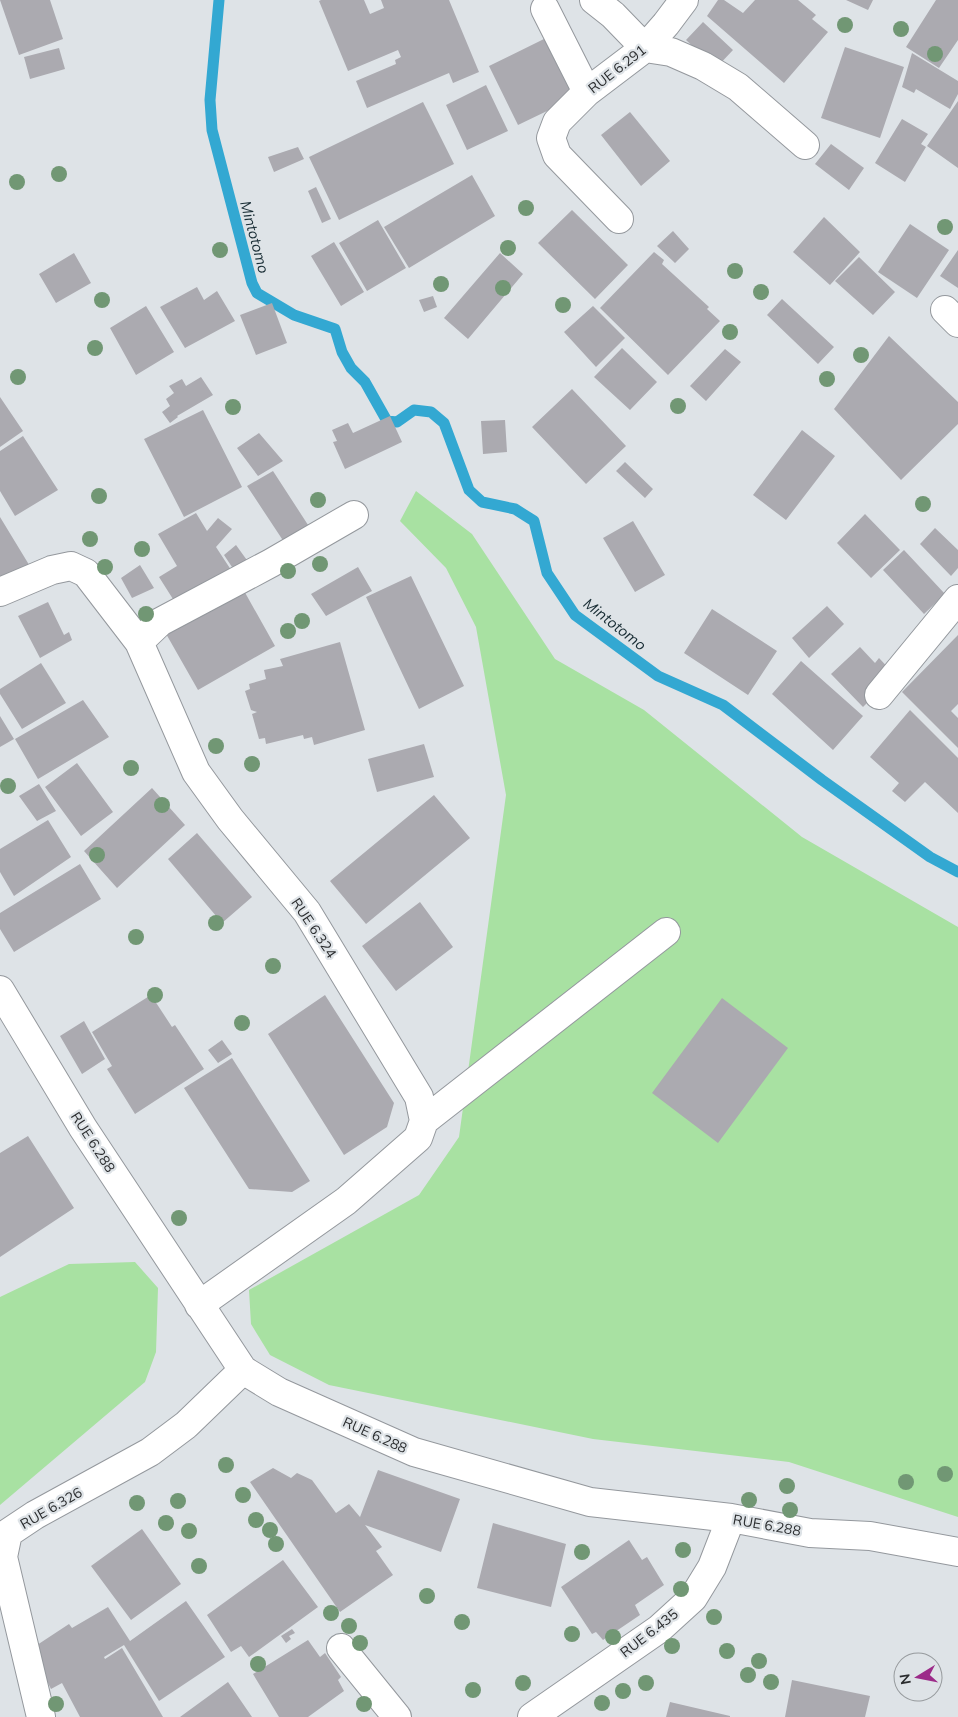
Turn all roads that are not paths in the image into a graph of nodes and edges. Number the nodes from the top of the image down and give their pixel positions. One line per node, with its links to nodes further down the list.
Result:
1 (594, 0): 4 (street)
2 (684, 0): 4 (street, RUE 6.291)
3 (545, 9): 5 (street)
4 (645, 48): 5 (street, RUE 6.291); 6 (street)
5 (587, 92): 7 (street, RUE 6.291)
6 (805, 145)
7 (619, 219)
8 (354, 515): 11 (street)
9 (0, 592): 11 (street, RUE 6.324)
10 (958, 599): 12 (street)
11 (139, 642): 15 (street, RUE 6.324)
12 (879, 694)
13 (666, 932): 15 (street)
14 (0, 990): 16 (street, RUE 6.288)
15 (424, 1121): 16 (street)
16 (199, 1305): 17 (street, RUE 6.288)
17 (243, 1370): 18 (street, RUE 6.288); 19 (street, RUE 6.326)
18 (731, 1518): 20 (street, RUE 6.288); 24 (street, RUE 6.435)
19 (4, 1528): 22 (street, RUE 6.326)
20 (958, 1552)
21 (341, 1648): 23 (street)
22 (41, 1717)
23 (397, 1717)
24 (532, 1717)

